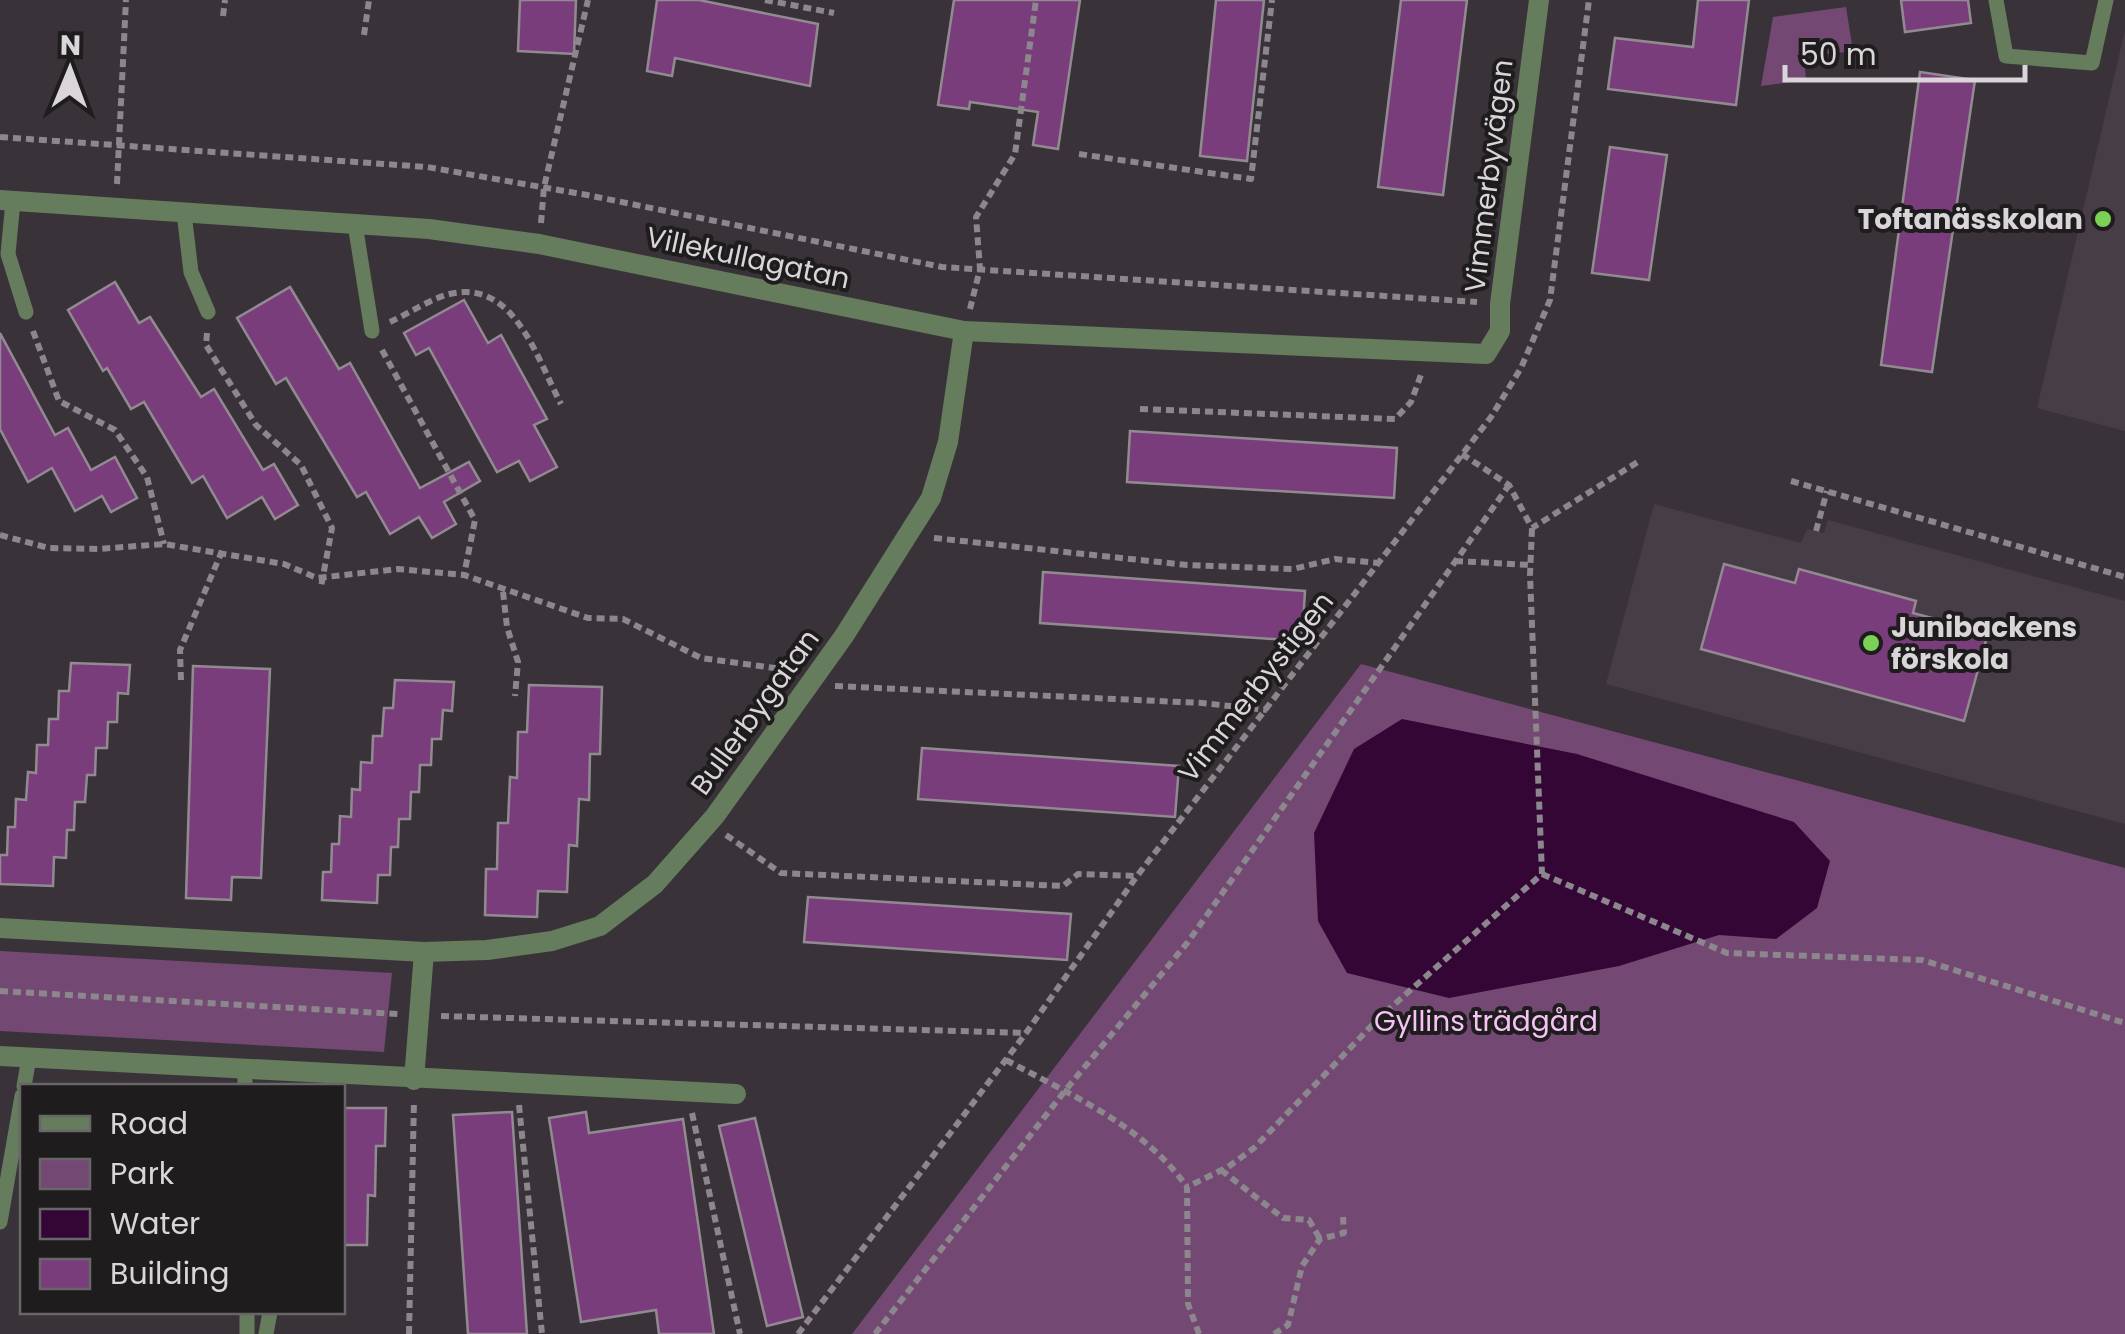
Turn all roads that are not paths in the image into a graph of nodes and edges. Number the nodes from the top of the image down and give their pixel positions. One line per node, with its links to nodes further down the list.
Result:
1 (1540, 0): 11 (street, Vimmerbyvägen)
2 (1996, 0): 3 (lane)
3 (2106, 0)
4 (6, 200): 5 (street, Villekullagatan); 7 (lane)
5 (184, 213): 6 (street, Villekullagatan); 8 (lane)
6 (355, 224): 9 (lane); 10 (street, Villekullagatan)
7 (26, 312)
8 (208, 312)
9 (372, 331)
10 (964, 331): 11 (street, Villekullagatan); 13 (street, Bullerbygatan)
11 (1486, 354)
12 (0, 928): 13 (street, Bullerbygatan)
13 (424, 952): 18 (street)
14 (0, 1056): 15 (street)
15 (29, 1058): 16 (street); 19 (lane)
16 (245, 1078): 17 (street)
17 (310, 1080): 18 (street)
18 (414, 1080): 20 (street)
19 (24, 1084)
20 (736, 1094)
21 (20, 1107): 22 (lane)
22 (0, 1222)

